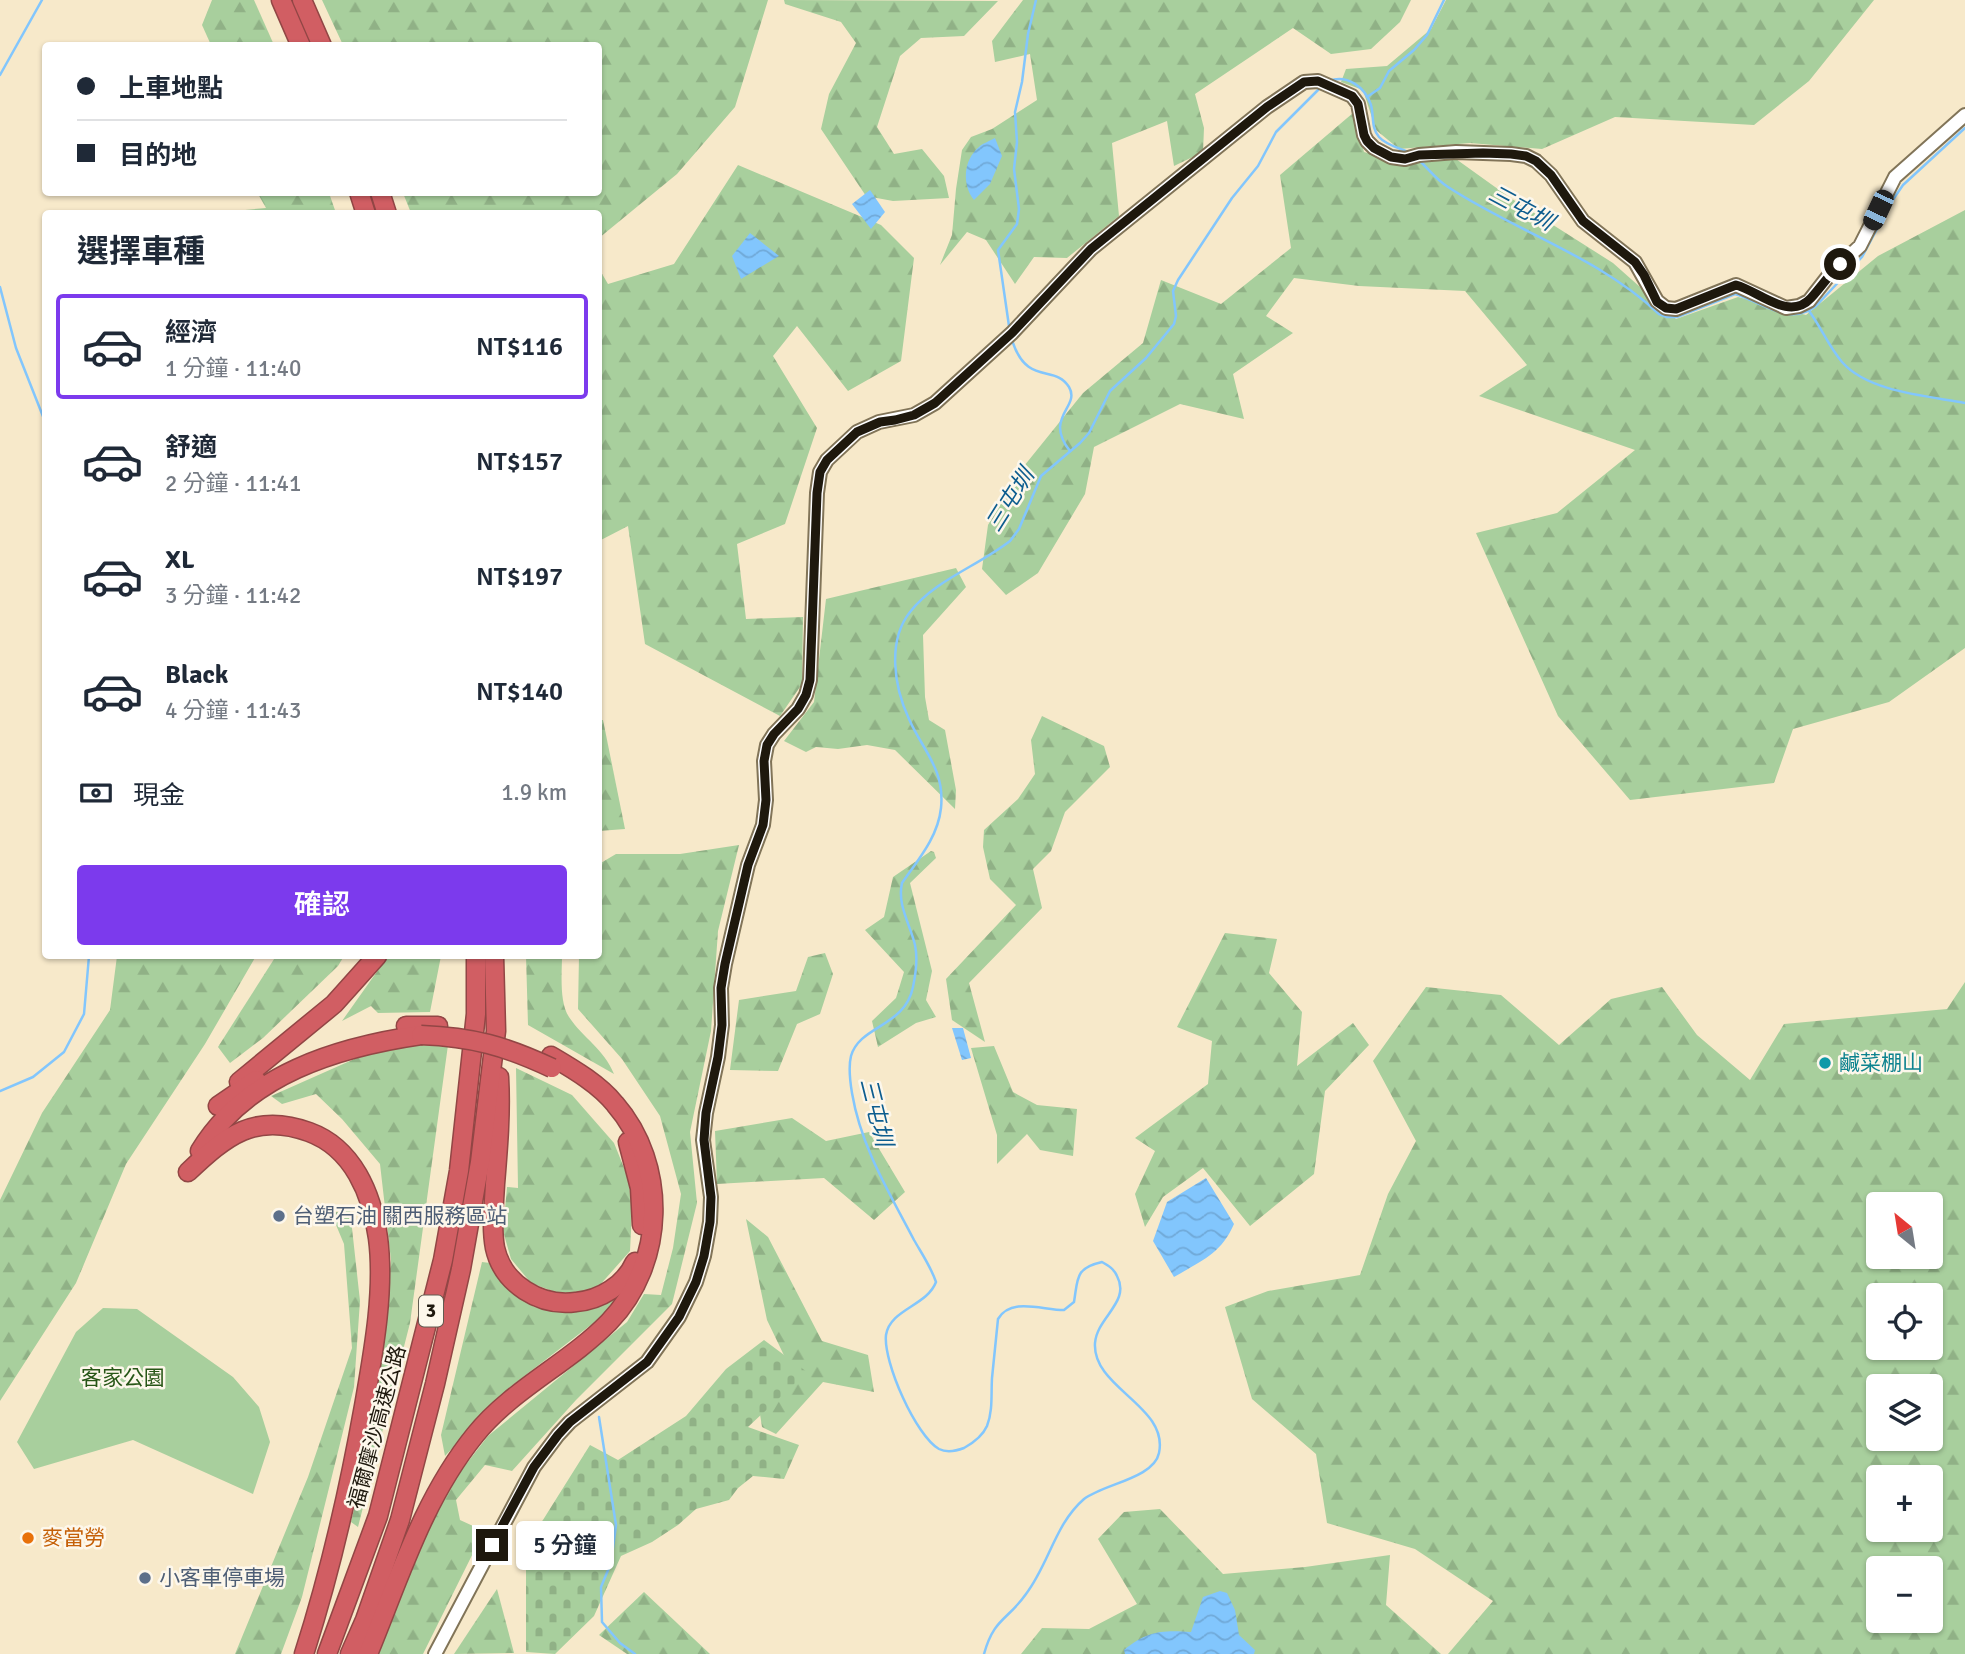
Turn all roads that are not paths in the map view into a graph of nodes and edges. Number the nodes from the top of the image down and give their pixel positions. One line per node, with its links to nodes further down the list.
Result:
1 (281, 0): 3 (highway)
2 (302, 0): 4 (highway)
3 (299, 42)
4 (320, 42)
5 (1965, 115): 15 (street)
6 (374, 959): 10 (highway)
7 (476, 959): 12 (highway, 福爾摩沙高速公路 / 3)
8 (494, 959): 9 (highway, 福爾摩沙高速公路 / 3)
9 (496, 1031): 10 (highway); 13 (highway, 福爾摩沙高速公路 / 3)
10 (552, 1062): 11 (highway, bridge); 14 (highway)
11 (304, 1654)
12 (327, 1654)
13 (349, 1654)
14 (368, 1654)
15 (435, 1654)

